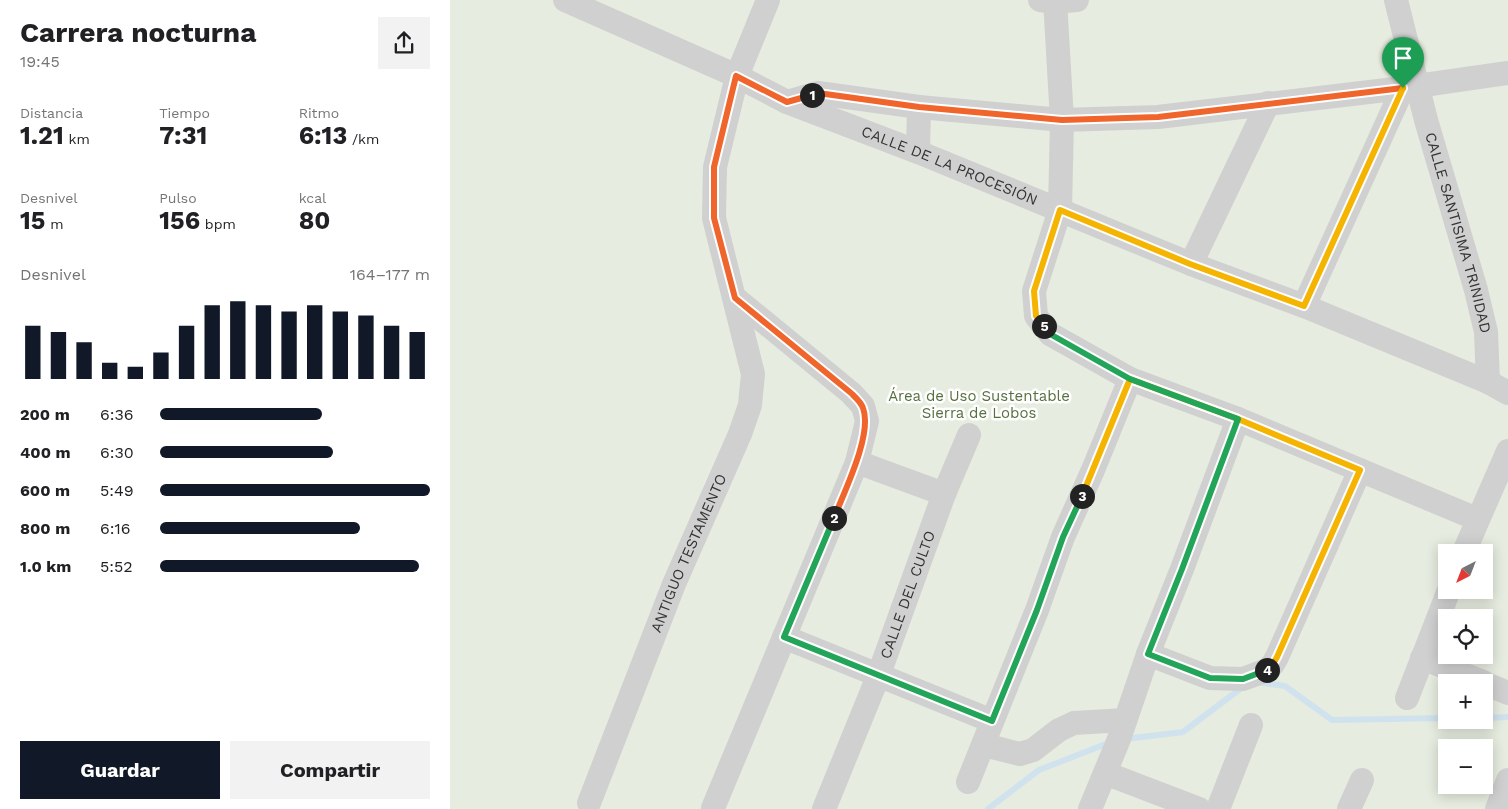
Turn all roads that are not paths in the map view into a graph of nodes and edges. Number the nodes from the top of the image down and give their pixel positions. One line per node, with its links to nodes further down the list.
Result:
1 (768, 0): 6 (street, ANTIGUO TESTAMENTO)
2 (1396, 0): 7 (street, CALLE SANTISIMA TRINIDAD)
3 (1057, 1): 11 (street)
4 (577, 2): 6 (street, CALLE DE LA PROCESIÓN)
5 (1508, 73): 7 (street)
6 (736, 76): 8 (street, CALLE DE LA PROCESIÓN); 15 (street, ANTIGUO TESTAMENTO)
7 (1411, 87): 9 (street); 16 (street); 18 (street, CALLE SANTISIMA TRINIDAD)
8 (787, 102): 10 (street); 12 (street, CALLE DE LA PROCESIÓN)
9 (1268, 103): 11 (street); 14 (street)
10 (919, 107): 11 (street); 12 (street)
11 (1062, 120): 13 (street)
12 (918, 152): 13 (street, CALLE DE LA PROCESIÓN)
13 (1060, 210): 14 (street, CALLE DE LA PROCESIÓN); 17 (street)
14 (1190, 264): 16 (street, CALLE DE LA PROCESIÓN)
15 (735, 298): 22 (street); 44 (street, ANTIGUO TESTAMENTO)
16 (1304, 306): 18 (street, CALLE DE LA PROCESIÓN)
17 (1130, 379): 19 (street); 37 (street)
18 (1502, 389)
19 (1238, 419): 23 (street); 29 (street)
20 (969, 435): 24 (street, CALLE DEL CULTO)
21 (1508, 450): 25 (street)
22 (857, 462): 24 (street); 28 (street)
23 (1360, 470): 25 (street); 29 (street)
24 (944, 494): 31 (street, CALLE DEL CULTO)
25 (1477, 519): 26 (street)
26 (1467, 544)
27 (1445, 599): 30 (street)
28 (784, 637): 31 (street); 45 (street)
29 (1148, 654): 36 (street)
30 (1422, 658): 32 (street); 35 (street)
31 (879, 674): 37 (street); 46 (street, CALLE DEL CULTO)
32 (1461, 674)
33 (1493, 687): 34 (street)
34 (1508, 693)
35 (1407, 698)
36 (1124, 720): 39 (street); 40 (street)
37 (992, 721): 39 (street)
38 (1251, 725): 49 (street)
39 (984, 744): 43 (street)
40 (1105, 773): 47 (street); 48 (street)
41 (1362, 780): 50 (street)
42 (1508, 780): 51 (street)
43 (968, 782)
44 (589, 803)
45 (713, 808)
46 (824, 809)
47 (1090, 809)
48 (1199, 809)
49 (1218, 809)
50 (1349, 809)
51 (1497, 809)

